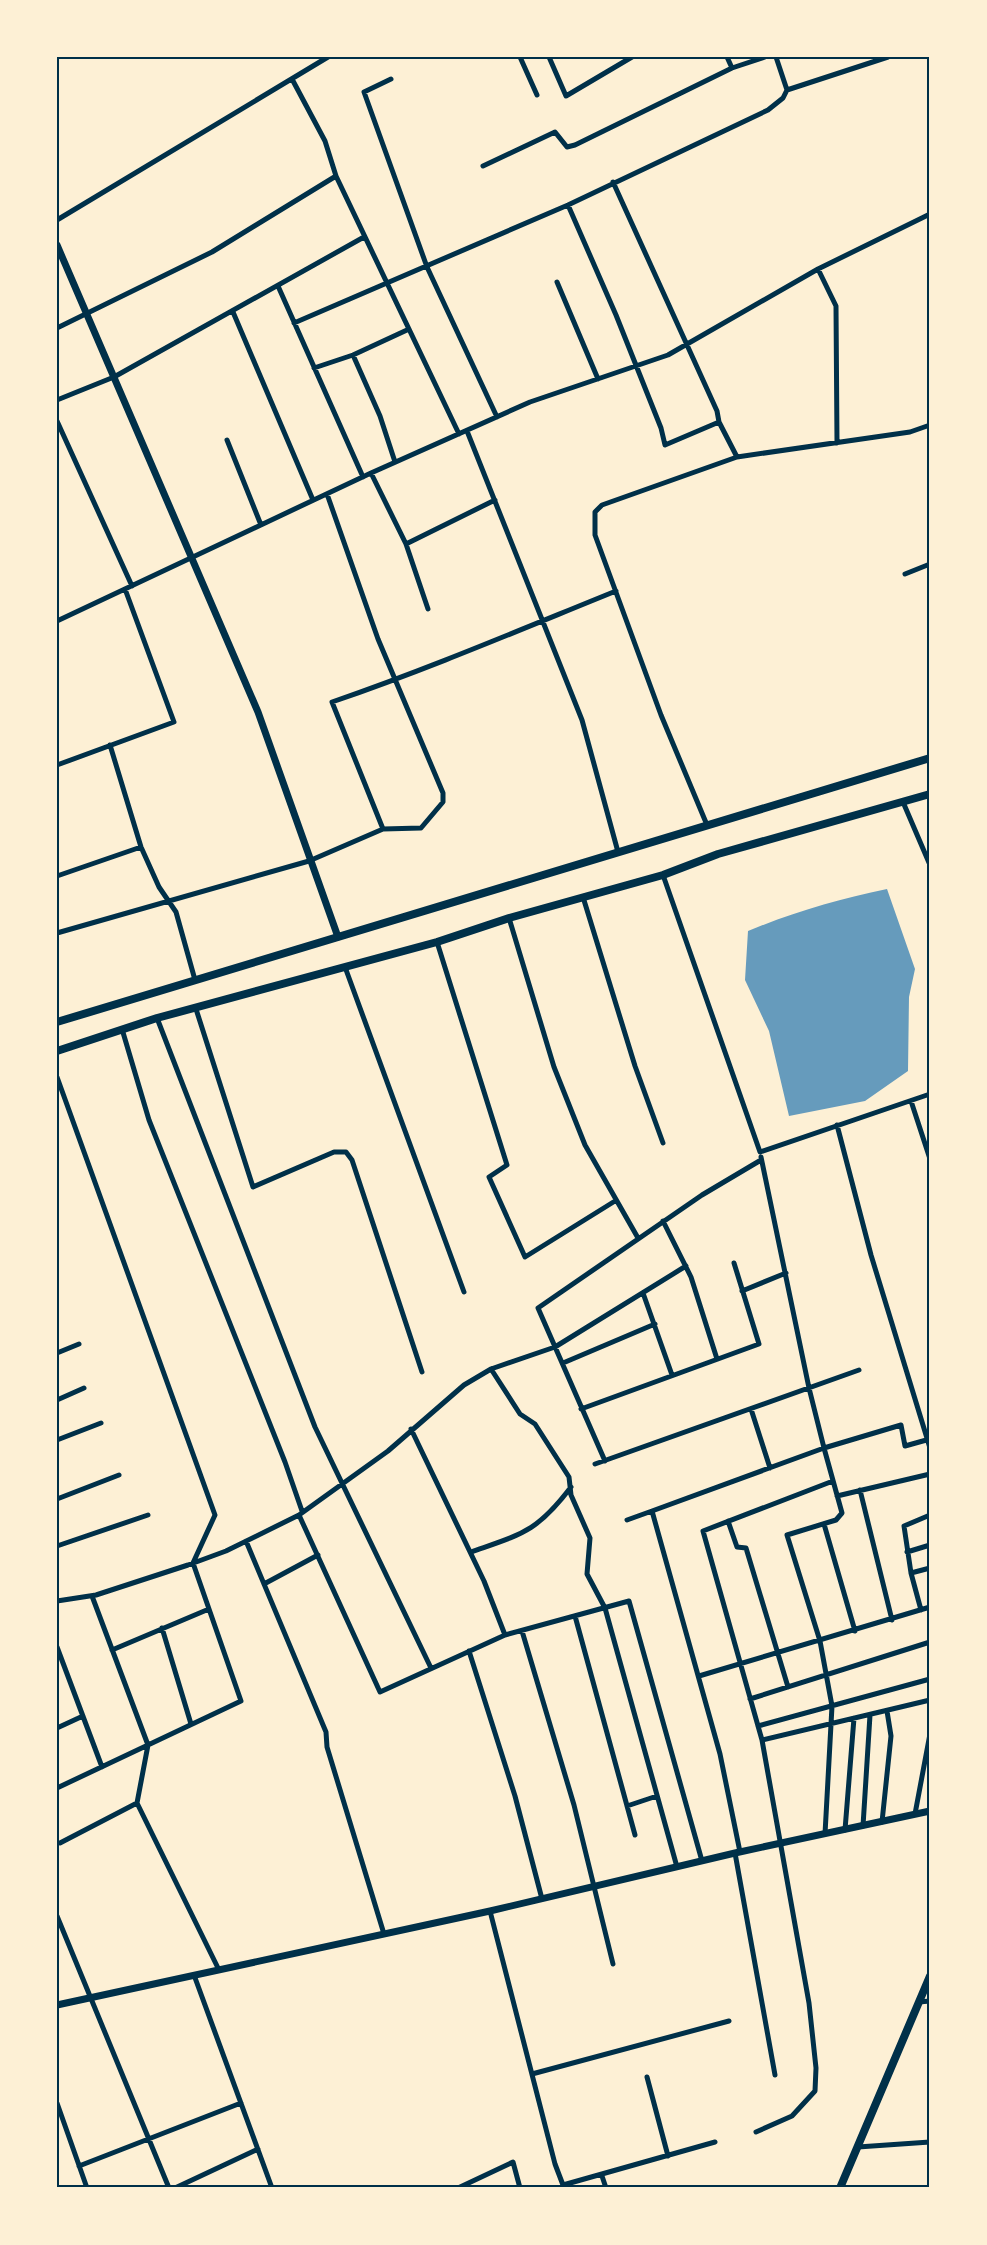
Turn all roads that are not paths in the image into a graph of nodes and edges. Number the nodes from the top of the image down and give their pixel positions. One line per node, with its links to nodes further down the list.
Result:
1 (328, 57): 10 (street)
2 (520, 57): 13 (street)
3 (549, 57): 4 (street)
4 (632, 57)
5 (728, 57): 9 (street)
6 (765, 57): 9 (street)
7 (776, 57): 12 (street)
8 (888, 57): 12 (street)
9 (732, 69): 14 (street)
10 (292, 79): 15 (street); 19 (street)
11 (391, 79): 22 (street)
12 (786, 90): 16 (street)
13 (537, 94)
14 (483, 166)
15 (336, 176): 20 (street); 28 (street)
16 (613, 182): 17 (street); 32 (street)
17 (568, 205): 22 (street); 34 (street)
18 (930, 214): 23 (street)
19 (57, 220)
20 (363, 237): 25 (street); 26 (street)
21 (57, 245): 28 (street)
22 (427, 267): 25 (street); 39 (street)
23 (818, 269): 32 (street); 47 (street)
24 (557, 282): 37 (street)
25 (387, 284): 29 (street); 31 (street)
26 (278, 286): 27 (street); 29 (street)
27 (233, 312): 36 (street); 53 (street)
28 (86, 313): 30 (street); 36 (street)
29 (294, 323): 35 (street)
30 (57, 328)
31 (407, 330): 33 (street); 44 (street)
32 (686, 344): 34 (street); 41 (street)
33 (353, 355): 35 (street); 49 (street)
34 (634, 367): 37 (street); 41 (street)
35 (314, 368): 51 (street)
36 (114, 377): 38 (street); 57 (street)
37 (598, 379): 39 (street)
38 (57, 400)
39 (497, 417): 43 (street)
40 (57, 421): 60 (street)
41 (719, 422): 48 (street)
42 (929, 426): 45 (street); 47 (street)
43 (467, 431): 44 (street); 54 (street)
44 (459, 434): 49 (street)
45 (930, 434)
46 (227, 440): 55 (street)
47 (837, 443): 48 (street)
48 (737, 457): 62 (street)
49 (395, 462): 50 (street)
50 (371, 473): 51 (street); 56 (street)
51 (363, 477): 52 (street)
52 (327, 494): 53 (street); 66 (street)
53 (313, 500): 55 (street)
54 (495, 500): 56 (street); 65 (street)
55 (261, 525): 57 (street)
56 (406, 544): 63 (street)
57 (192, 558): 60 (street); 76 (street)
58 (930, 564): 59 (street)
59 (905, 574)
60 (132, 586): 61 (street)
61 (125, 589): 64 (street); 67 (street)
62 (616, 591): 65 (street); 72 (street)
63 (428, 609)
64 (58, 618)
65 (544, 620): 66 (street); 75 (street)
66 (395, 680): 73 (street); 73 (street)
67 (110, 745): 69 (street); 74 (street)
68 (930, 758): 72 (main road)
69 (57, 765)
70 (930, 794): 71 (main road)
71 (903, 802): 77 (street); 78 (main road)
72 (707, 825): 75 (main road)
73 (383, 829): 76 (street)
74 (141, 847): 79 (street); 81 (street)
75 (618, 852): 84 (main road)
76 (311, 861): 81 (street); 84 (street)
77 (930, 866)
78 (663, 875): 80 (main road); 98 (street)
79 (57, 876)
80 (583, 897): 82 (main road); 97 (street)
81 (169, 902): 83 (street); 87 (street)
82 (509, 918): 85 (main road); 101 (street)
83 (57, 933)
84 (338, 937): 87 (main road)
85 (437, 942): 86 (main road); 101 (street)
86 (345, 967): 88 (main road); 108 (street)
87 (195, 980): 90 (main road)
88 (196, 1009): 89 (main road); 118 (street)
89 (157, 1018): 91 (main road); 137 (street)
90 (57, 1022)
91 (122, 1029): 92 (main road); 143 (street)
92 (57, 1051)
93 (57, 1077): 155 (street)
94 (930, 1094): 95 (street)
95 (911, 1101): 96 (street); 99 (street)
96 (837, 1125): 98 (street); 127 (street)
97 (663, 1143)
98 (760, 1152): 100 (street)
99 (930, 1159)
100 (761, 1160): 102 (street); 106 (street)
101 (615, 1201): 103 (street)
102 (663, 1221): 103 (street); 105 (street)
103 (638, 1238): 112 (street)
104 (734, 1263): 107 (street)
105 (686, 1266): 109 (street); 114 (street)
106 (786, 1273): 107 (street); 121 (street)
107 (742, 1290): 114 (street)
108 (464, 1292)
109 (643, 1293): 110 (street); 112 (street)
110 (656, 1324): 115 (street); 119 (street)
111 (79, 1344): 113 (street)
112 (555, 1347): 115 (street); 116 (street)
113 (57, 1353)
114 (717, 1359): 119 (street)
115 (564, 1364): 123 (street)
116 (491, 1369): 126 (street); 138 (street)
117 (859, 1370): 121 (street)
118 (422, 1372)
119 (672, 1375): 123 (street)
120 (84, 1388): 122 (street)
121 (809, 1388): 124 (street); 129 (street)
122 (57, 1400)
123 (581, 1409): 131 (street)
124 (751, 1409): 131 (street); 133 (street)
125 (101, 1423): 128 (street)
126 (411, 1429): 137 (street); 152 (street)
127 (929, 1439): 129 (street); 130 (street)
128 (57, 1440)
129 (824, 1448): 133 (street); 136 (street)
130 (930, 1448)
131 (605, 1461): 132 (street)
132 (595, 1464)
133 (770, 1468): 142 (street)
134 (930, 1474): 139 (street)
135 (119, 1475): 141 (street)
136 (833, 1481): 140 (street); 147 (street)
137 (342, 1484): 143 (street); 178 (street)
138 (571, 1487): 152 (street); 162 (street)
139 (860, 1490): 140 (street); 166 (street)
140 (837, 1496): 148 (street)
141 (57, 1499)
142 (652, 1510): 146 (street); 180 (street)
143 (301, 1513): 149 (street); 154 (street)
144 (148, 1515): 151 (street)
145 (930, 1515): 153 (street)
146 (627, 1520)
147 (728, 1521): 176 (street); 177 (street)
148 (824, 1524): 169 (street); 171 (street)
149 (246, 1541): 155 (street); 158 (street)
150 (930, 1545): 153 (street)
151 (57, 1546)
152 (471, 1552): 170 (street)
153 (907, 1552): 157 (street)
154 (318, 1555): 158 (street); 178 (street)
155 (193, 1563): 159 (street); 163 (street)
156 (930, 1568): 157 (street)
157 (911, 1573): 164 (street)
158 (264, 1584): 218 (street)
159 (92, 1596): 160 (street); 174 (street)
160 (57, 1601)
161 (930, 1607): 164 (street)
162 (605, 1608): 165 (street); 199 (street); 212 (street)
163 (209, 1609): 167 (street); 190 (street)
164 (921, 1610): 166 (street)
165 (575, 1616): 168 (street); 201 (street)
166 (892, 1620): 169 (street)
167 (162, 1628): 174 (street); 190 (street)
168 (522, 1631): 170 (street); 214 (street)
169 (855, 1631): 171 (street)
170 (505, 1635): 175 (street)
171 (820, 1641): 176 (street); 179 (street)
172 (930, 1642): 179 (street)
173 (57, 1647): 188 (street)
174 (112, 1650): 196 (street)
175 (469, 1651): 178 (street); 215 (street)
176 (778, 1654): 177 (street); 182 (street)
177 (741, 1665): 180 (street); 183 (street)
178 (431, 1668)
179 (828, 1675): 182 (street); 185 (street)
180 (699, 1676): 211 (street)
181 (930, 1679): 185 (street)
182 (788, 1687): 183 (street)
183 (750, 1699): 192 (street)
184 (930, 1700): 186 (street)
185 (832, 1706): 191 (street); 192 (street)
186 (887, 1711): 187 (street); 204 (street)
187 (870, 1715): 189 (street); 205 (street)
188 (83, 1716): 193 (street); 197 (street)
189 (854, 1718): 191 (street); 206 (street)
190 (191, 1724): 196 (street)
191 (833, 1724): 195 (street); 207 (street)
192 (758, 1726): 195 (street)
193 (57, 1728)
194 (930, 1734): 203 (street)
195 (762, 1740): 210 (street)
196 (148, 1745): 197 (street); 200 (street)
197 (102, 1767): 198 (street)
198 (57, 1788)
199 (657, 1797): 201 (street); 213 (street)
200 (137, 1803): 209 (street); 220 (street)
201 (627, 1806): 208 (street)
202 (930, 1811): 203 (street)
203 (915, 1814): 204 (street)
204 (882, 1822): 205 (street)
205 (863, 1826): 206 (street)
206 (845, 1830): 207 (street)
207 (825, 1834): 210 (street)
208 (635, 1835)
209 (60, 1843)
210 (782, 1844): 211 (street); 233 (street)
211 (737, 1852): 212 (street); 229 (street)
212 (702, 1861): 213 (street)
213 (677, 1867): 214 (street)
214 (594, 1887): 215 (street); 219 (street)
215 (542, 1899): 216 (street)
216 (490, 1911): 218 (street); 228 (street)
217 (57, 1916): 223 (street)
218 (384, 1934): 220 (street)
219 (613, 1964)
220 (219, 1970): 221 (street)
221 (194, 1975): 223 (street); 232 (street)
222 (930, 1976): 225 (main road)
223 (92, 1997): 226 (street); 234 (street)
224 (930, 2001): 225 (street)
225 (919, 2002): 237 (main road)
226 (57, 2005)
227 (729, 2021): 228 (street)
228 (532, 2074): 241 (street)
229 (775, 2075)
230 (647, 2077): 239 (street)
231 (57, 2103): 240 (street)
232 (241, 2103): 234 (street); 238 (street)
233 (756, 2132)
234 (150, 2139): 240 (street); 244 (street)
235 (715, 2142): 239 (street)
236 (930, 2142): 237 (street)
237 (858, 2146): 250 (main road)
238 (258, 2149): 245 (street); 246 (street)
239 (668, 2156): 241 (street)
240 (80, 2166): 243 (street)
241 (602, 2176): 249 (street)
242 (470, 2185): 247 (street); 248 (street)
243 (87, 2188)
244 (169, 2188)
245 (175, 2188)
246 (272, 2188)
247 (458, 2188)
248 (520, 2188)
249 (606, 2188)
250 (840, 2188)

